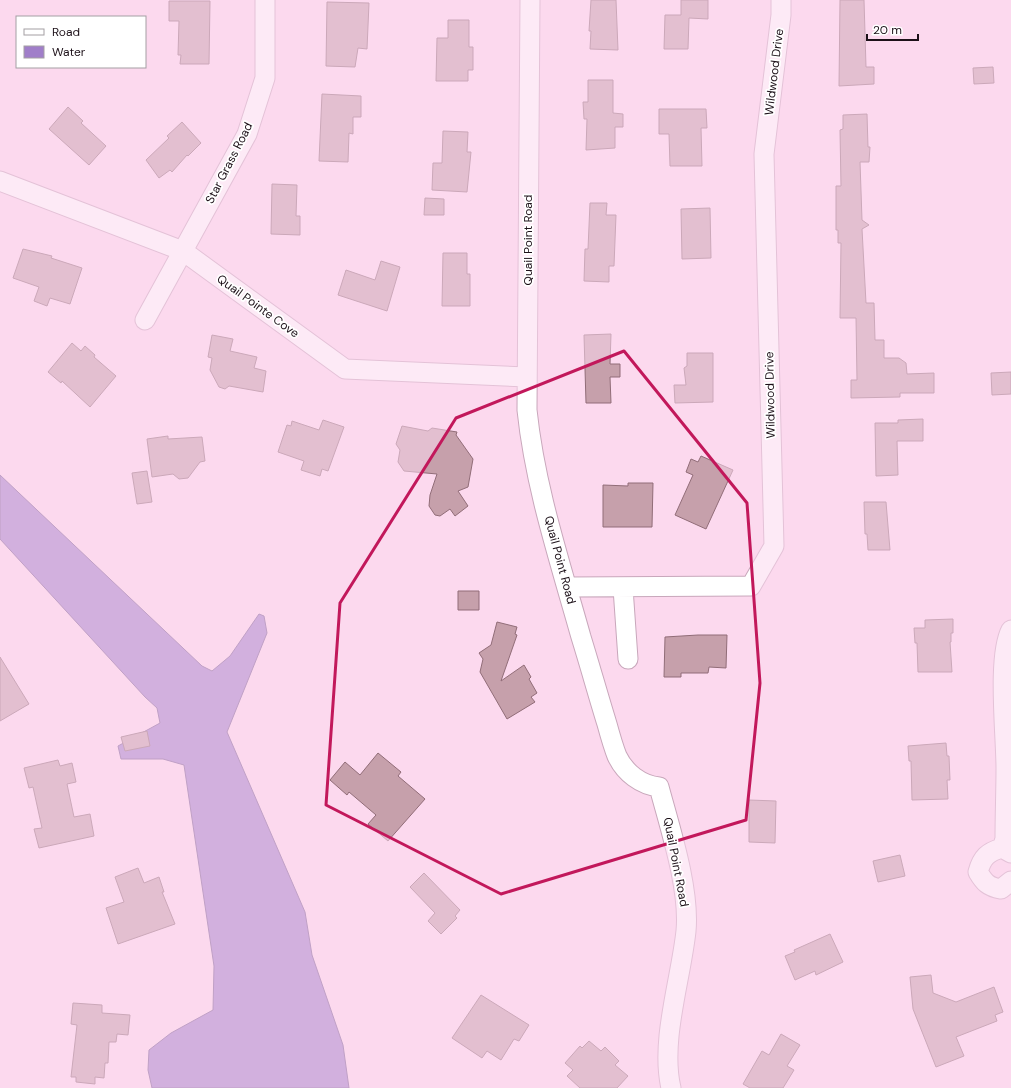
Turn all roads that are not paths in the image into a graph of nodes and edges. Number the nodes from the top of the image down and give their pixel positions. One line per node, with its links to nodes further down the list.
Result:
1 (265, 0): 5 (street, Star Grass Road)
2 (530, 0): 7 (street, Quail Point Road)
3 (781, 0): 9 (street, Wildwood Drive)
4 (0, 181): 5 (street, Quail Pointe Cove)
5 (183, 251): 6 (street, Star Grass Road); 7 (street, Quail Pointe Cove)
6 (145, 320)
7 (527, 377): 8 (street, Quail Point Road)
8 (568, 587): 9 (street); 14 (street, Quail Point Road)
9 (623, 588): 11 (street)
10 (1011, 630): 12 (street)
11 (628, 659)
12 (1007, 850): 13 (street)
13 (1011, 881)
14 (671, 1088)

